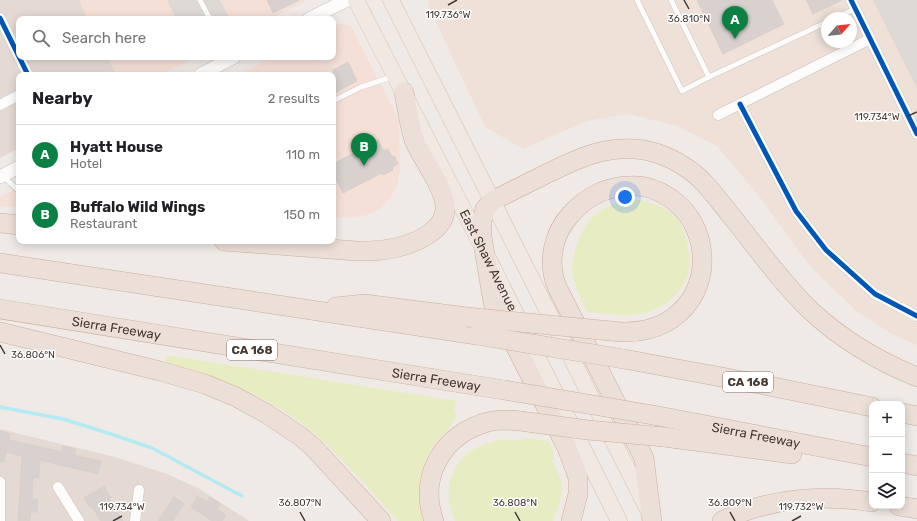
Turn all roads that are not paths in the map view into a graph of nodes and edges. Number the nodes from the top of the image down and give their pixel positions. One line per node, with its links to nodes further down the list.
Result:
1 (200, 0): 9 (lane)
2 (347, 0): 10 (street)
3 (356, 0): 20 (main road, East Shaw Avenue)
4 (391, 0): 30 (main road)
5 (637, 0): 19 (lane)
6 (671, 0): 19 (lane)
7 (853, 4): 8 (lane); 13 (street)
8 (843, 12)
9 (208, 16)
10 (315, 16)
11 (0, 18): 14 (street)
12 (821, 25): 19 (lane)
13 (870, 39): 23 (street); 26 (street)
14 (16, 51)
15 (21, 60): 17 (street)
16 (228, 60): 18 (street)
17 (27, 72)
18 (206, 72)
19 (709, 78)
20 (399, 84): 22 (lane); 33 (highway); 34 (main road, East Shaw Avenue)
21 (16, 97): 24 (street)
22 (336, 99)
23 (740, 104): 25 (street); 38 (street)
24 (0, 105)
25 (718, 115)
26 (917, 134)
27 (16, 168): 28 (street)
28 (1, 176): 29 (lane)
29 (16, 188)
30 (492, 201): 34 (highway); 40 (highway); 63 (main road)
31 (0, 223): 32 (highway)
32 (16, 225)
33 (260, 244)
34 (484, 250): 61 (highway); 62 (main road, East Shaw Avenue)
35 (0, 263): 37 (highway, CA 168)
36 (0, 309): 44 (highway, Sierra Freeway / CA 168, bridge)
37 (311, 310): 41 (highway, CA 168, bridge); 63 (highway, bridge)
38 (917, 316)
39 (0, 332): 59 (highway)
40 (917, 377)
41 (869, 406)
42 (905, 414): 43 (highway)
43 (917, 416)
44 (869, 456)
45 (869, 464): 60 (highway, bridge)
46 (905, 464): 47 (highway)
47 (917, 466)
48 (905, 468): 49 (highway)
49 (917, 469)
50 (0, 482): 56 (street)
51 (58, 487): 57 (street)
52 (139, 490): 58 (street)
53 (869, 502): 64 (highway)
54 (905, 507): 55 (highway)
55 (917, 509)
56 (0, 521)
57 (79, 521)
58 (135, 521)
59 (381, 521)
60 (434, 521)
61 (571, 521)
62 (619, 521)
63 (653, 521)
64 (722, 521)

